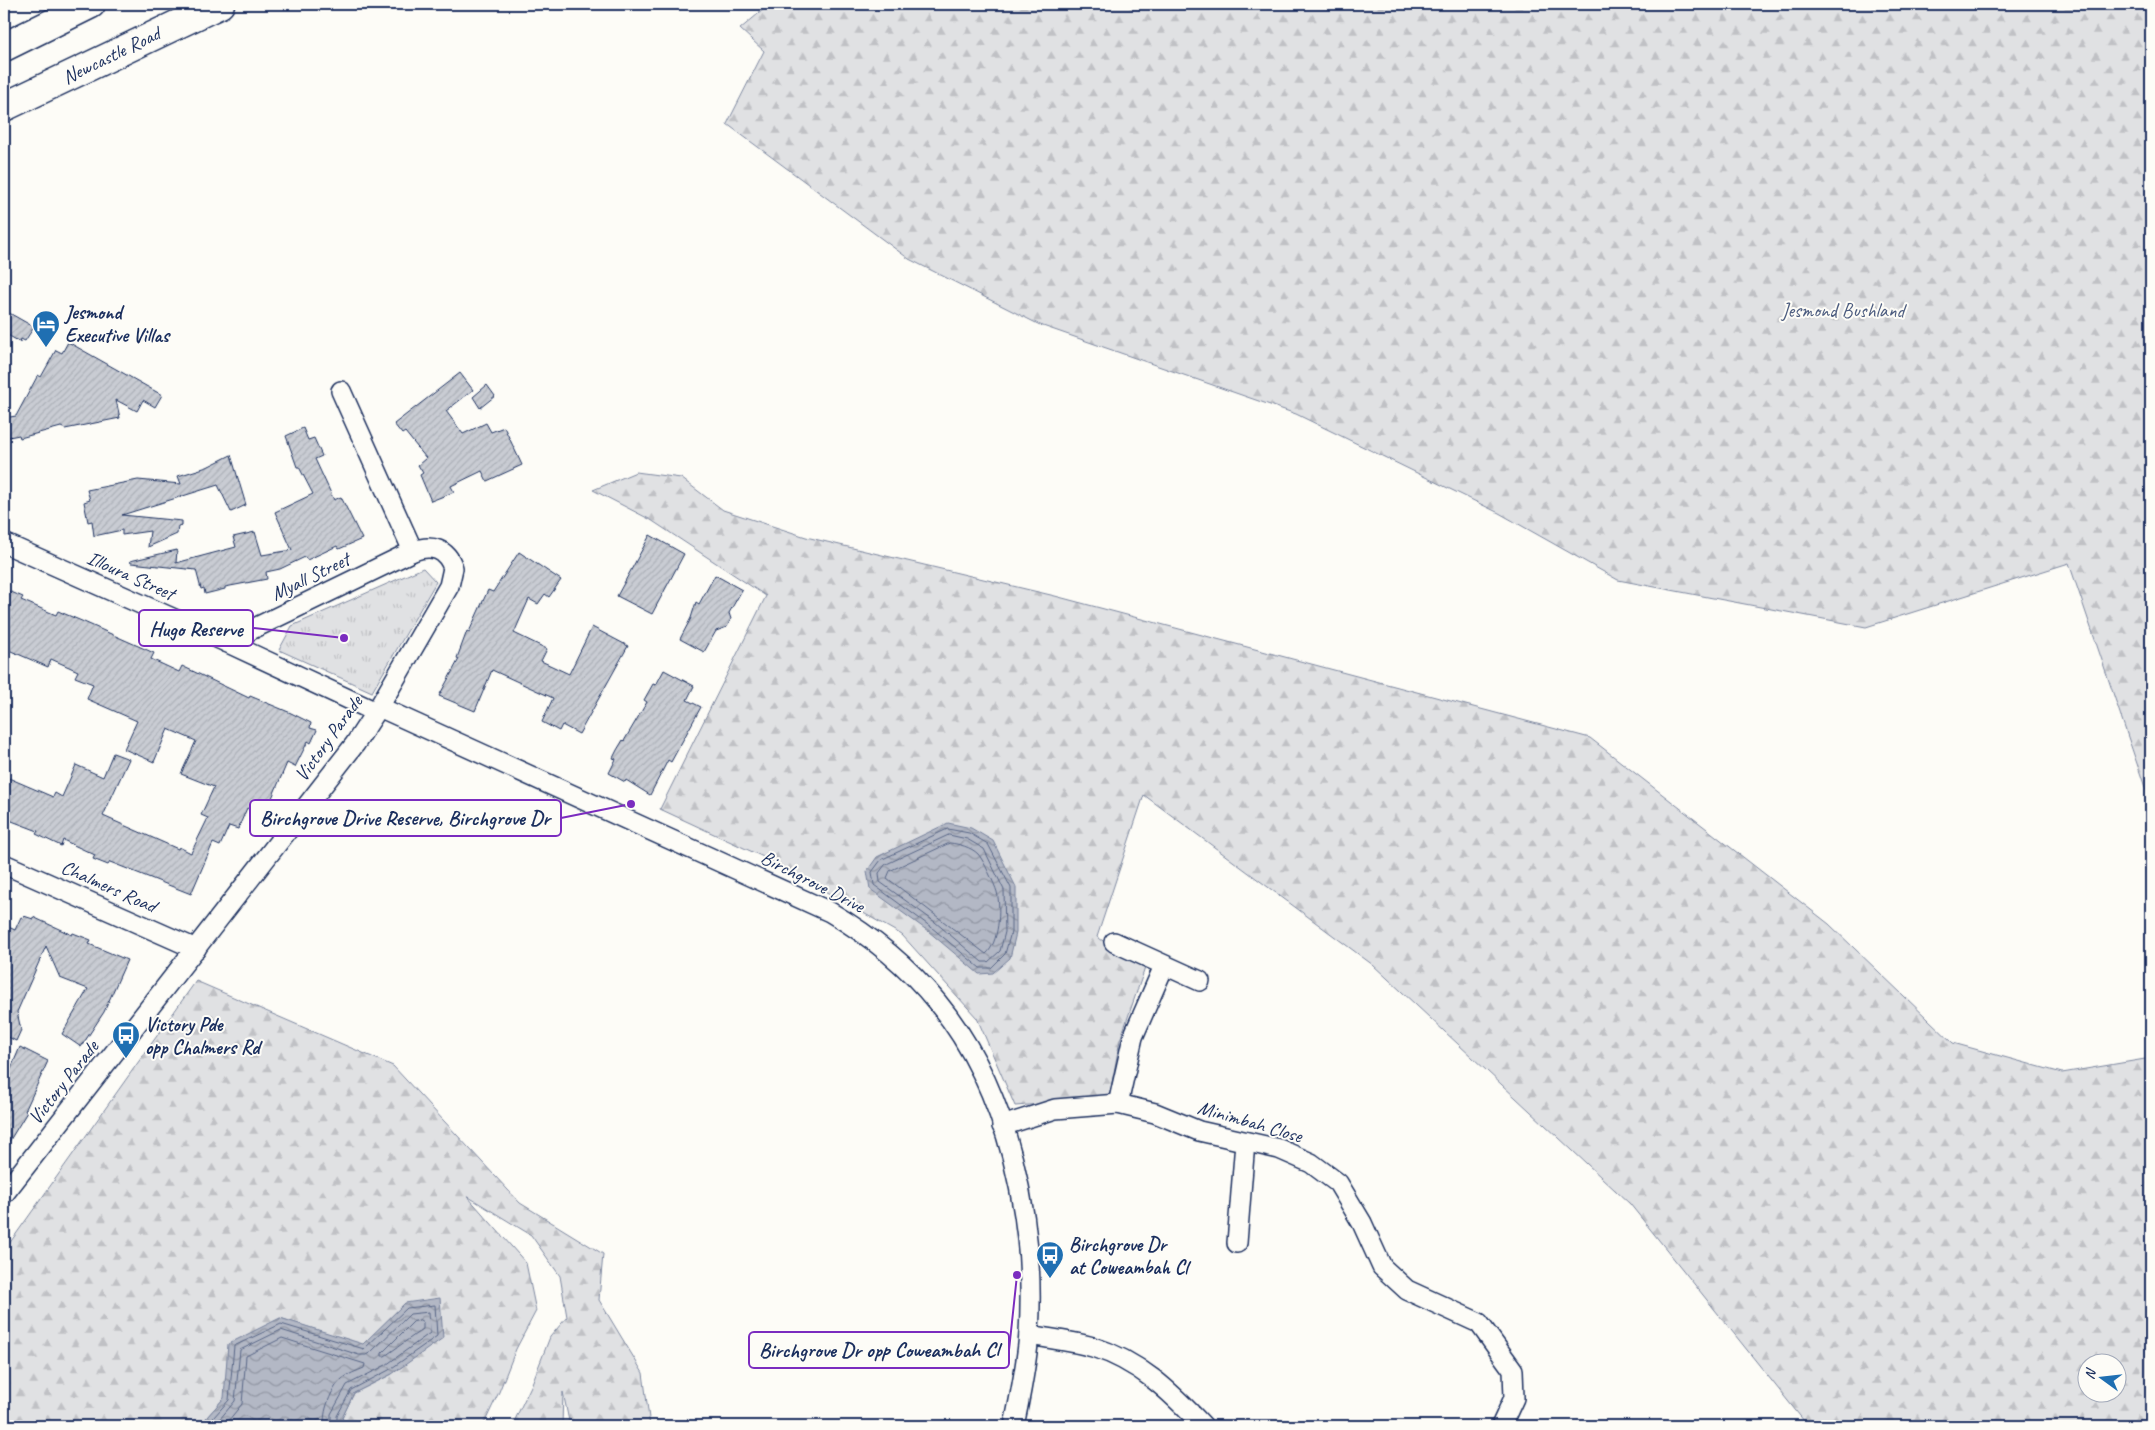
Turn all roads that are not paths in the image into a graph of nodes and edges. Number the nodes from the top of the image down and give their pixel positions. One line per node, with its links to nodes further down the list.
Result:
1 (91, 4): 3 (highway)
2 (220, 4): 4 (highway, Newcastle Road)
3 (4, 47)
4 (4, 107)
5 (340, 392): 7 (street)
6 (4, 543): 8 (street, Illoura Street)
7 (414, 551): 8 (street, Myall Street); 9 (street, Victory Parade)
8 (226, 642): 9 (street, Illoura Street)
9 (378, 710): 12 (street, Victory Parade); 16 (street, Birchgrove Drive)
10 (4, 864): 12 (street, Chalmers Road)
11 (1114, 942): 13 (street)
12 (196, 949): 18 (street, Victory Parade)
13 (1164, 966): 14 (street); 15 (street)
14 (1200, 981)
15 (1118, 1104): 16 (street, Minimbah Close); 17 (street, Minimbah Close)
16 (1002, 1126): 20 (street, Birchgrove Drive)
17 (1245, 1142): 19 (street); 23 (street, Minimbah Close)
18 (4, 1194)
19 (1237, 1243)
20 (1029, 1335): 21 (street, Birchgrove Drive); 22 (street)
21 (1014, 1426)
22 (1203, 1426)
23 (1500, 1426)

